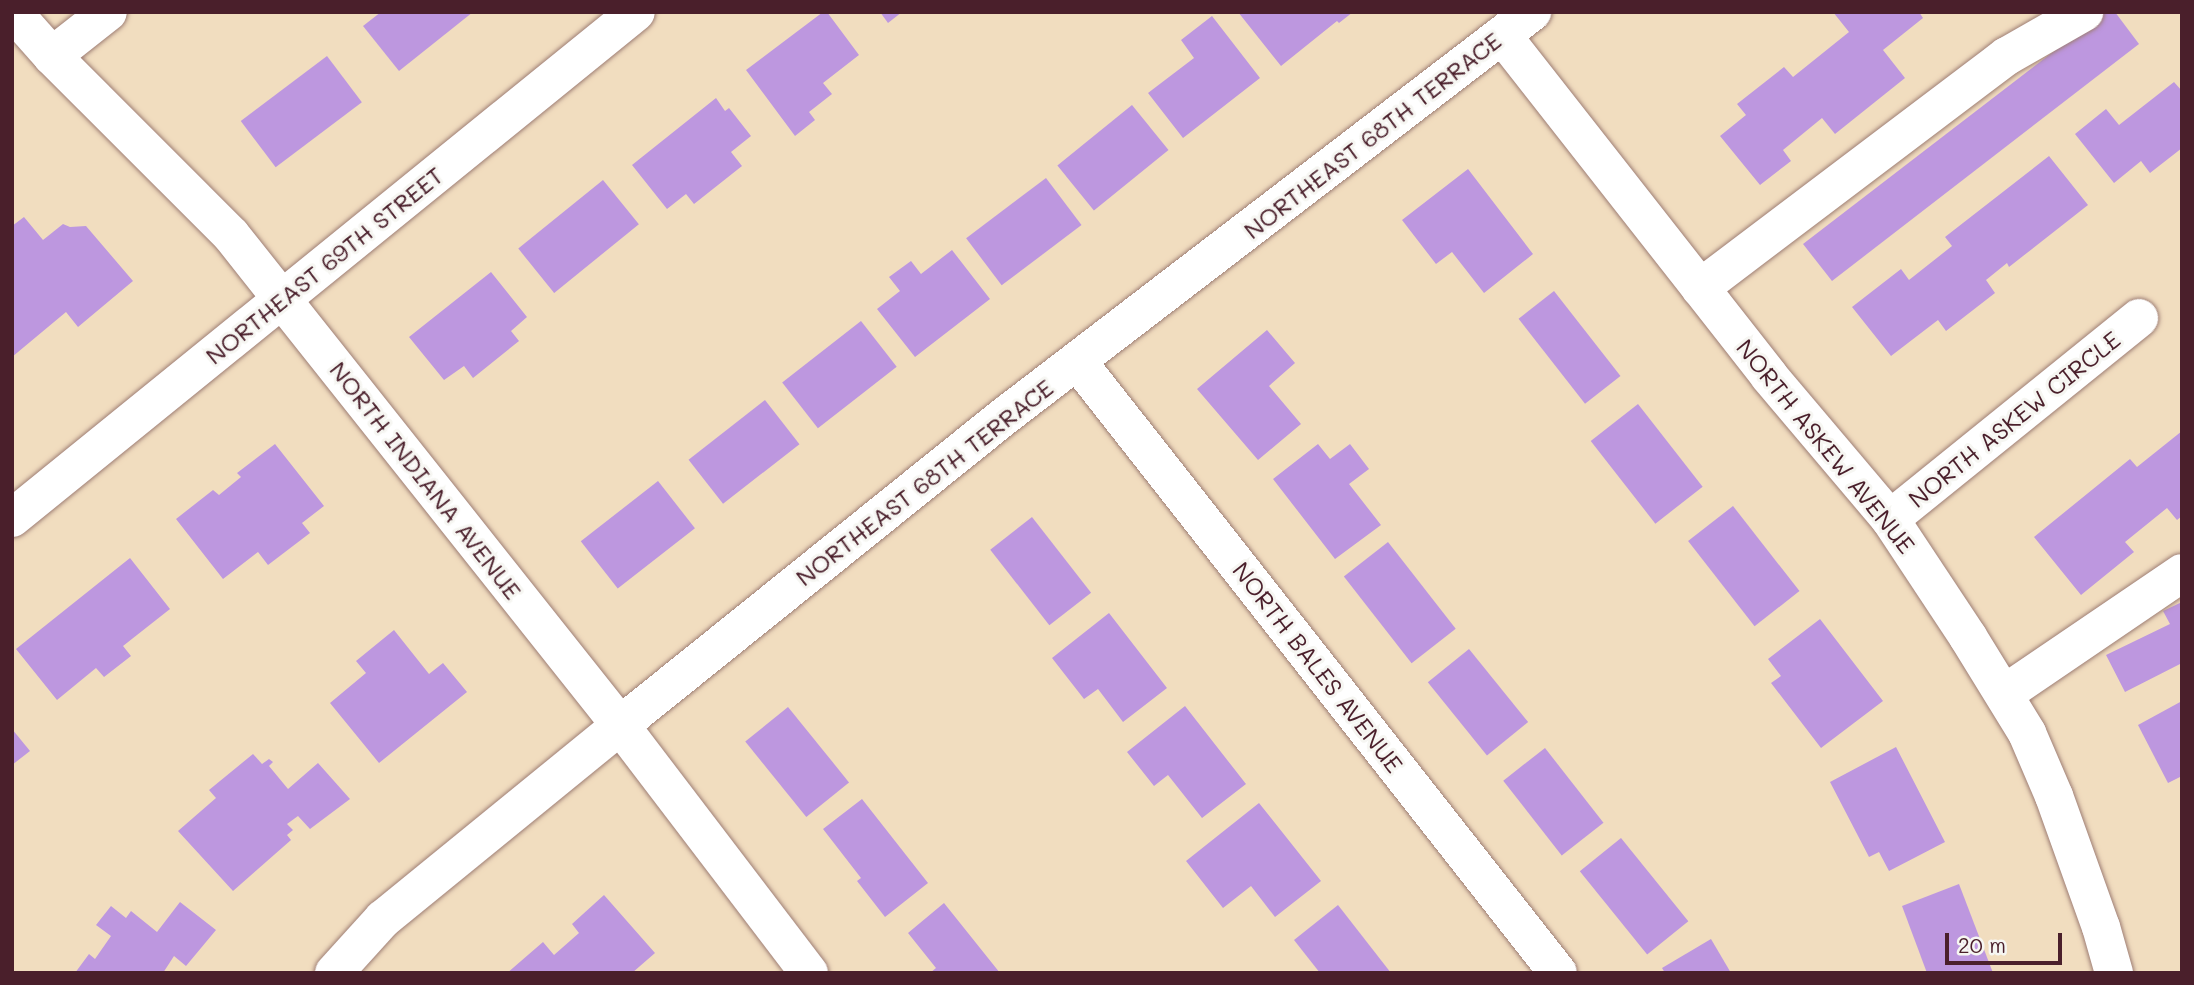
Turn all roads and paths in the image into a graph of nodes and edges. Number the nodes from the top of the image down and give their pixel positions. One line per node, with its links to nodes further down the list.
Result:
1 (13, 12): 7 (street, NORTH INDIANA AVENUE)
2 (108, 12): 7 (street)
3 (636, 12): 9 (street, NORTHEAST 69TH STREET)
4 (1532, 12): 6 (street, NORTHEAST 68TH TERRACE)
5 (2084, 12): 8 (street)
6 (1502, 35): 8 (street, NORTH ASKEW AVENUE); 11 (street, NORTHEAST 68TH TERRACE)
7 (52, 56): 9 (street, NORTH INDIANA AVENUE)
8 (1700, 288): 13 (street, NORTH ASKEW AVENUE)
9 (283, 298): 12 (street, NORTHEAST 69TH STREET); 16 (street, NORTH INDIANA AVENUE)
10 (2139, 318): 13 (street, NORTH ASKEW CIRCLE)
11 (1077, 361): 16 (street, NORTHEAST 68TH TERRACE); 19 (street, NORTH BALES AVENUE)
12 (12, 518)
13 (1890, 519): 15 (street, NORTH ASKEW AVENUE)
14 (2182, 572): 15 (street)
15 (2004, 694): 20 (street, NORTH ASKEW AVENUE)
16 (620, 725): 17 (street, NORTHEAST 68TH TERRACE); 18 (street, NORTH INDIANA AVENUE)
17 (334, 973)
18 (809, 973)
19 (1558, 973)
20 (2115, 973)

